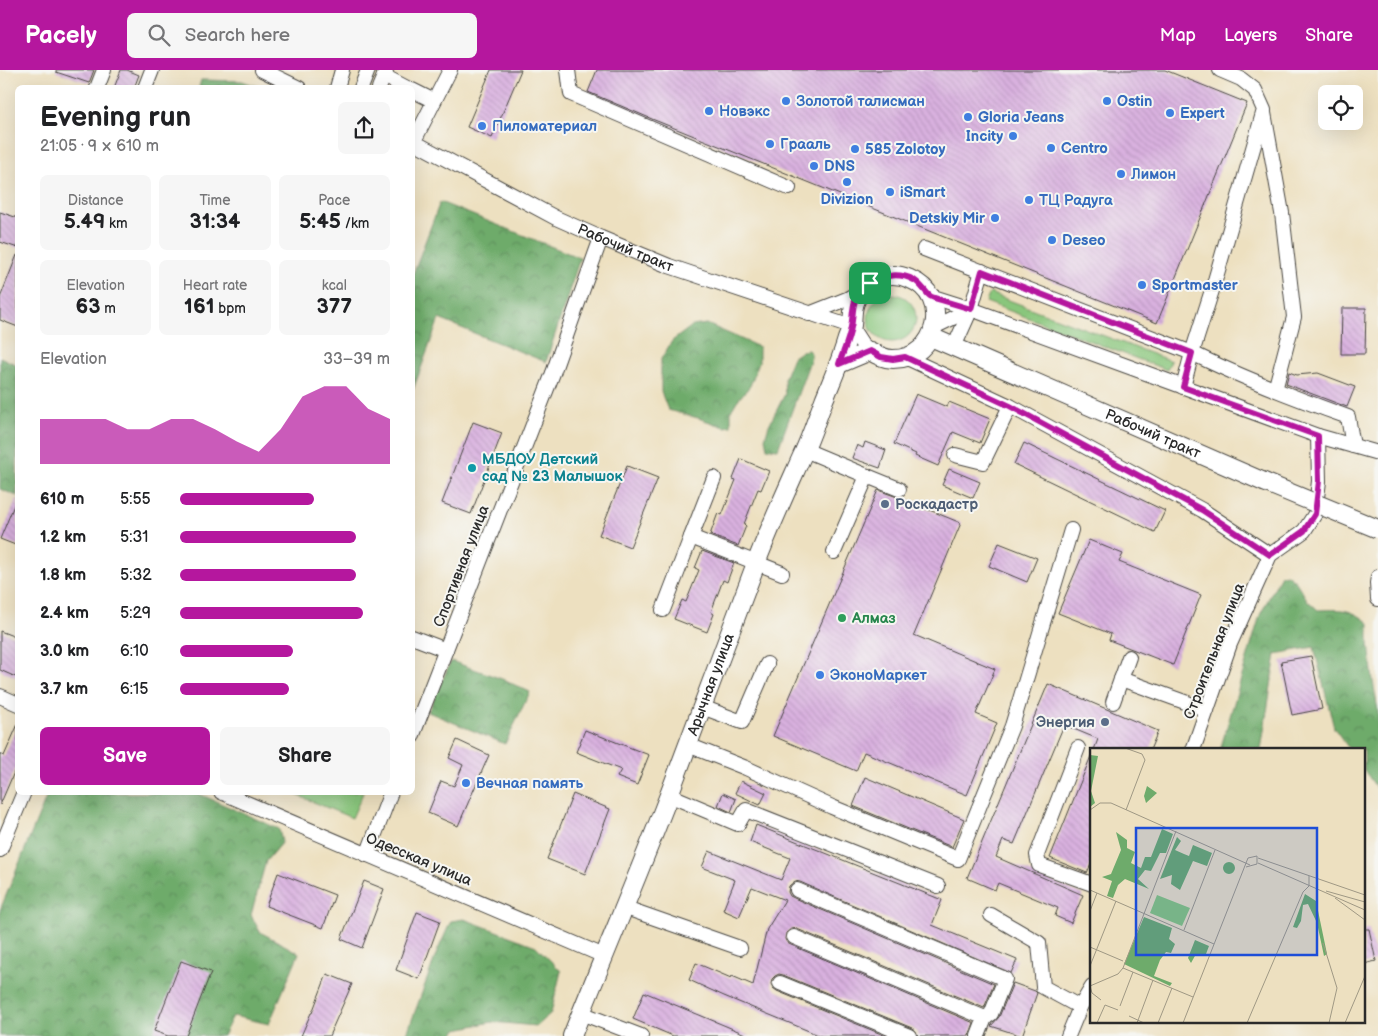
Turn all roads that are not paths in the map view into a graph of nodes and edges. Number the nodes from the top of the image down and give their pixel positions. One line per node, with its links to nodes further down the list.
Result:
1 (104, 70): 10 (street)
2 (152, 70): 11 (street)
3 (262, 70): 12 (street)
4 (342, 70): 13 (street)
5 (368, 70): 14 (street)
6 (450, 70): 17 (street)
7 (568, 70): 21 (street)
8 (1220, 70): 18 (street)
9 (383, 78): 15 (street)
10 (98, 85)
11 (146, 85)
12 (293, 85)
13 (338, 85)
14 (362, 85)
15 (400, 85)
16 (415, 92): 17 (street)
17 (434, 101): 19 (street)
18 (1264, 110): 33 (street); 37 (street)
19 (415, 137)
20 (415, 142): 22 (street, Рабочий тракт)
21 (788, 188)
22 (601, 238): 28 (street, Рабочий тракт); 58 (street, Спортивная улица)
23 (924, 249): 24 (street)
24 (982, 271): 27 (street); 33 (street)
25 (861, 291): 26 (main road); 28 (street); 29 (main road)
26 (930, 296): 27 (street); 30 (main road)
27 (971, 309): 30 (street); 31 (street); 36 (street)
28 (809, 314): 29 (street, Рабочий тракт)
29 (851, 327): 32 (street); 35 (main road, Арычная улица)
30 (932, 332): 31 (main road, Рабочий тракт); 34 (main road)
31 (954, 347): 47 (main road, Рабочий тракт, bridge)
32 (870, 351): 34 (main road); 35 (main road)
33 (1192, 353): 36 (street); 37 (street)
34 (905, 357): 38 (street)
35 (839, 364): 41 (main road, Арычная улица)
36 (1183, 387): 39 (street)
37 (1275, 390): 40 (street)
38 (1010, 406): 43 (street); 51 (street)
39 (1318, 436): 40 (street); 51 (street)
40 (1353, 446): 42 (street)
41 (805, 450): 44 (street); 52 (main road, Арычная улица)
42 (1378, 453)
43 (955, 455)
44 (867, 476): 46 (street); 50 (street)
45 (714, 478): 49 (street)
46 (898, 489)
47 (1378, 529)
48 (1071, 530): 68 (street)
49 (691, 537): 52 (street); 56 (street)
50 (834, 552)
51 (1270, 555): 66 (street, Строительная улица)
52 (756, 563): 53 (street); 65 (main road, Арычная улица)
53 (782, 573)
54 (1378, 577): 55 (street)
55 (1378, 600)
56 (663, 610)
57 (415, 638): 58 (street)
58 (446, 650): 67 (street, Спортивная улица)
59 (1129, 657): 61 (street)
60 (767, 664): 65 (street)
61 (1121, 679): 63 (street); 66 (street)
62 (0, 696): 64 (street)
63 (1114, 702)
64 (15, 703)
65 (702, 707): 68 (main road, Арычная улица)
66 (1207, 710): 70 (street, Строительная улица)
67 (415, 729)
68 (688, 744): 74 (main road, Арычная улица)
69 (1078, 748): 77 (street)
70 (1195, 748)
71 (23, 795): 75 (street)
72 (228, 795): 76 (street, Одесская улица)
73 (390, 795): 76 (street)
74 (669, 796): 78 (street); 80 (main road, Арычная улица)
75 (0, 850)
76 (367, 855): 84 (street, Одесская улица)
77 (1090, 883)
78 (938, 886)
79 (797, 890): 89 (street)
80 (623, 907): 83 (street); 84 (main road, Арычная улица)
81 (991, 915): 87 (street)
82 (794, 937): 89 (street)
83 (740, 948)
84 (604, 956): 88 (main road, Арычная улица)
85 (780, 984): 92 (street)
86 (1090, 990): 87 (street)
87 (1080, 1007): 94 (street)
88 (581, 1012): 90 (main road, Арычная улица); 91 (street)
89 (986, 1018): 93 (street)
90 (572, 1036)
91 (641, 1036)
92 (909, 1036)
93 (978, 1036)
94 (1068, 1036)

